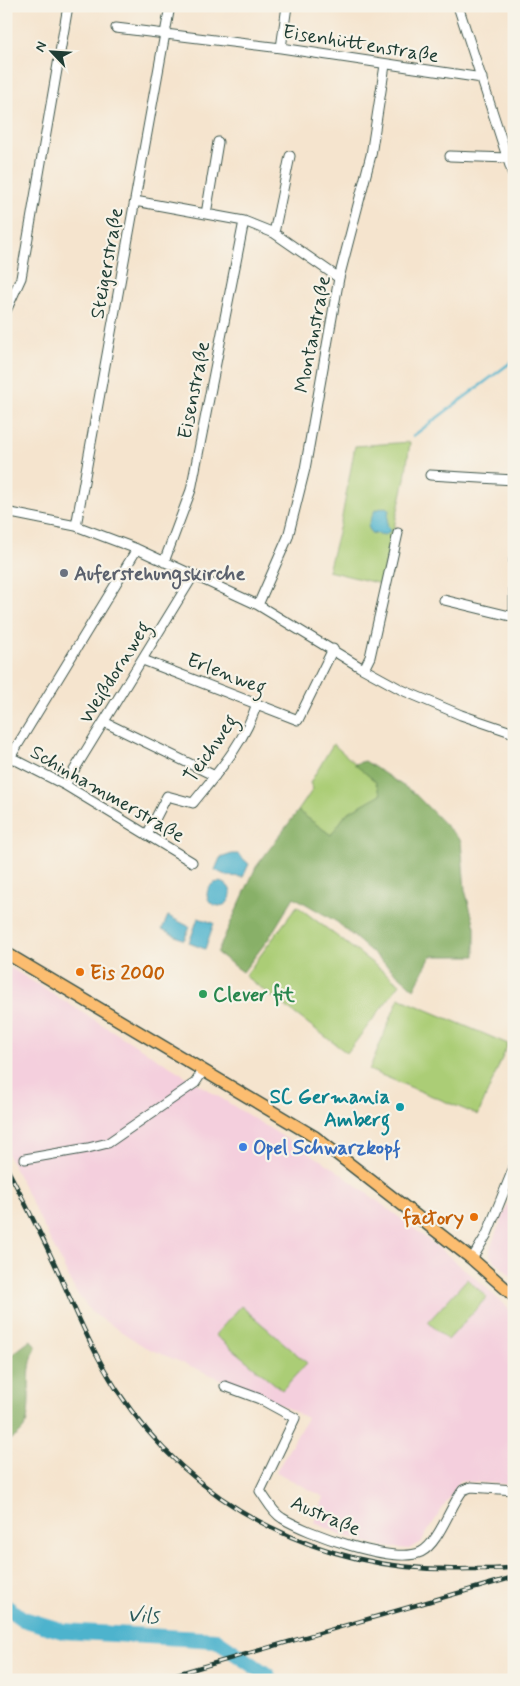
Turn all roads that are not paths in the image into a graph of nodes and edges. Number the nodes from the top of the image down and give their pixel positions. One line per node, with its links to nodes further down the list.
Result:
1 (68, 6): 20 (street)
2 (170, 6): 6 (street, Steigerstraße)
3 (287, 6): 7 (street)
4 (458, 6): 9 (street)
5 (116, 28): 6 (street, Eisenhüttenstraße)
6 (164, 35): 7 (street, Eisenhüttenstraße); 15 (street, Steigerstraße)
7 (281, 48): 8 (street, Eisenhüttenstraße)
8 (385, 64): 9 (street, Eisenhüttenstraße); 19 (street, Montanstraße)
9 (482, 78): 13 (street)
10 (218, 142): 16 (street)
11 (290, 156): 18 (street)
12 (450, 156): 13 (street)
13 (508, 158): 14 (street)
14 (514, 178)
15 (134, 201): 16 (street); 24 (street, Steigerstraße)
16 (206, 214): 17 (street)
17 (244, 221): 18 (street); 28 (street, Eisenstraße)
18 (274, 233): 19 (street)
19 (339, 278): 31 (street, Montanstraße)
20 (6, 311)
21 (430, 475): 22 (street)
22 (514, 480)
23 (6, 512): 24 (street)
24 (76, 526): 26 (street)
25 (398, 533): 36 (street)
26 (137, 549): 28 (street); 40 (street)
27 (514, 560): 32 (street)
28 (164, 562): 29 (street)
29 (193, 576): 31 (street); 35 (street, Weißdornweg)
30 (444, 600): 33 (street)
31 (258, 605): 34 (street)
32 (514, 612)
33 (514, 617)
34 (333, 650): 36 (street); 37 (street, Erlenweg)
35 (143, 660): 37 (street, Erlenweg); 38 (street, Weißdornweg)
36 (364, 669): 39 (street)
37 (257, 703): 41 (street, Teichweg)
38 (104, 722): 41 (street); 42 (street, Weißdornweg)
39 (514, 734)
40 (7, 758): 42 (street, Schinhammerstraße)
41 (215, 776): 43 (street, Teichweg)
42 (65, 785): 43 (street, Schinhammerstraße)
43 (147, 835): 44 (street, Schinhammerstraße)
44 (192, 862)
45 (6, 953): 46 (main road)
46 (203, 1071): 47 (street); 49 (main road)
47 (25, 1159)
48 (514, 1167): 49 (street)
49 (472, 1259): 50 (main road)
50 (514, 1296)
51 (225, 1386): 52 (street, Austraße)
52 (514, 1490)

